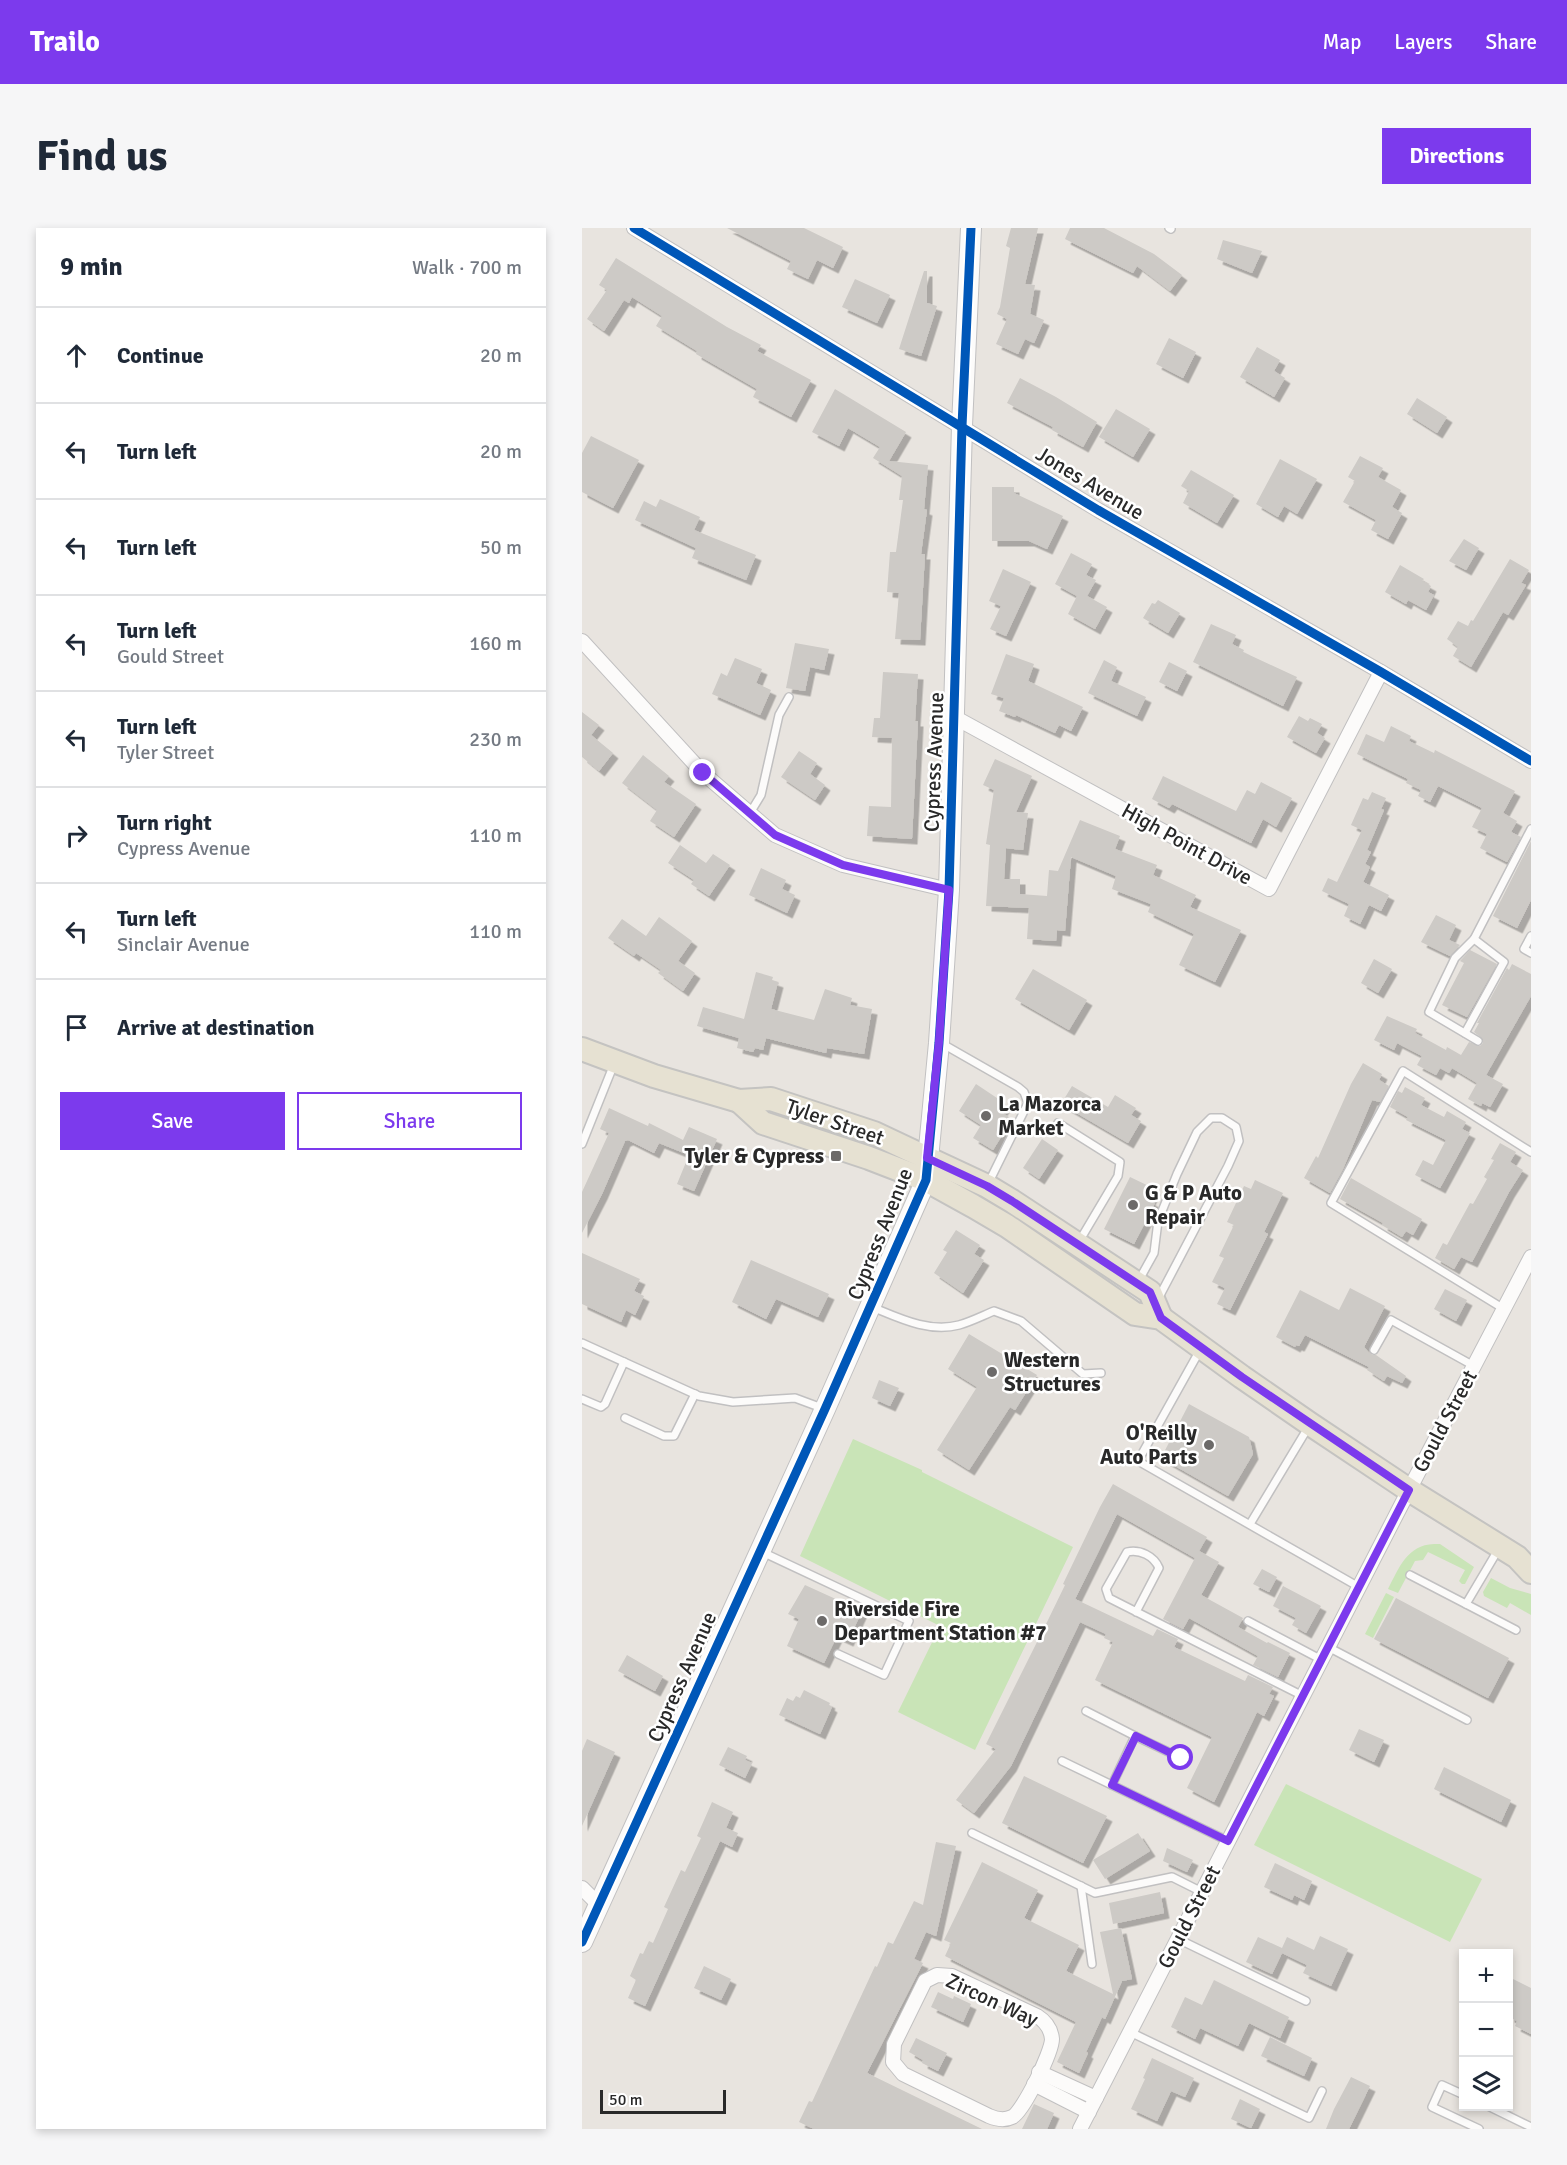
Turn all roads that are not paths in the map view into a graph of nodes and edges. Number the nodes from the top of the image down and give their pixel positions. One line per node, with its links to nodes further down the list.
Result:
1 (634, 228): 3 (street, Jones Avenue)
2 (971, 228): 3 (street, Cypress Avenue)
3 (962, 426): 5 (street, Jones Avenue); 7 (street, Cypress Avenue)
4 (582, 641): 9 (street)
5 (1381, 672): 7 (street, High Point Drive); 8 (street, Jones Avenue)
6 (789, 697): 9 (lane)
7 (954, 717): 11 (street, Cypress Avenue)
8 (1531, 761)
9 (750, 813): 11 (street)
10 (1531, 829): 13 (lane)
11 (949, 890): 17 (street, Cypress Avenue)
12 (1531, 936): 14 (lane)
13 (1474, 939): 15 (lane); 15 (lane)
14 (1531, 953)
15 (1465, 1033): 16 (lane)
16 (1478, 1041)
17 (939, 1042): 24 (street, Cypress Avenue); 26 (lane)
18 (582, 1049): 19 (main road, Tyler Street)
19 (615, 1062): 20 (main road, Tyler Street); 22 (lane)
20 (739, 1101): 24 (main road, Tyler Street); 25 (main road, Tyler Street)
21 (1058, 1123): 27 (lane)
22 (582, 1144)
23 (1531, 1152): 31 (lane)
24 (927, 1158): 25 (street, Cypress Avenue); 26 (main road, Tyler Street)
25 (926, 1180): 30 (street, Cypress Avenue); 32 (main road, Tyler Street)
26 (987, 1186): 27 (main road, Tyler Street)
27 (1078, 1245): 29 (main road, Tyler Street)
28 (1531, 1257): 31 (street, Gould Street)
29 (1137, 1284): 32 (main road, Tyler Street); 32 (lane)
30 (870, 1306): 38 (lane); 41 (street, Cypress Avenue)
31 (1504, 1309): 37 (street, Gould Street)
32 (1158, 1311): 34 (main road, Tyler Street)
33 (582, 1343): 36 (lane)
34 (1201, 1348): 43 (main road, Tyler Street); 45 (lane)
35 (1374, 1350): 37 (lane)
36 (624, 1362): 39 (lane); 40 (lane)
37 (1474, 1366): 44 (street, Gould Street)
38 (1101, 1373)
39 (695, 1394): 41 (lane); 42 (lane)
40 (582, 1399)
41 (825, 1409): 46 (street, Cypress Avenue)
42 (625, 1418)
43 (1310, 1424): 44 (main road, Tyler Street); 45 (lane)
44 (1409, 1490): 47 (main road, Tyler Street); 49 (street, Gould Street)
45 (1250, 1524): 49 (lane)
46 (760, 1551): 55 (lane); 68 (street, Cypress Avenue)
47 (1520, 1558): 50 (lane)
48 (1410, 1575): 50 (lane)
49 (1359, 1587): 54 (street, Gould Street)
50 (1466, 1605): 53 (lane)
51 (1136, 1612): 51 (lane); 56 (lane)
52 (1248, 1621): 54 (lane)
53 (1515, 1630)
54 (1324, 1653): 56 (street, Gould Street); 58 (lane)
55 (838, 1654)
56 (1303, 1696): 64 (street, Gould Street)
57 (1086, 1711): 59 (lane)
58 (1467, 1720)
59 (1136, 1736): 60 (lane); 62 (lane)
60 (1181, 1758)
61 (1062, 1761): 62 (lane)
62 (1112, 1785): 64 (lane)
63 (972, 1833): 65 (lane)
64 (1228, 1841): 67 (street, Gould Street)
65 (1081, 1886): 67 (lane); 71 (lane)
66 (582, 1888): 68 (street)
67 (1202, 1892): 69 (street, Gould Street)
68 (599, 1905): 70 (street, Cypress Avenue)
69 (1178, 1939): 72 (lane); 73 (street, Gould Street)
70 (582, 1942)
71 (1092, 1964)
72 (1306, 2001)
73 (1130, 2032): 75 (lane); 77 (street, Gould Street)
74 (1036, 2078): 74 (street, Zircon Way); 77 (street); 79 (street)
75 (1322, 2091)
76 (1459, 2093): 82 (lane)
77 (1096, 2098): 79 (street, Gould Street)
78 (1498, 2111): 80 (lane)
79 (1089, 2112): 81 (street, Gould Street)
80 (1531, 2127)
81 (1080, 2129)
82 (1479, 2129)

